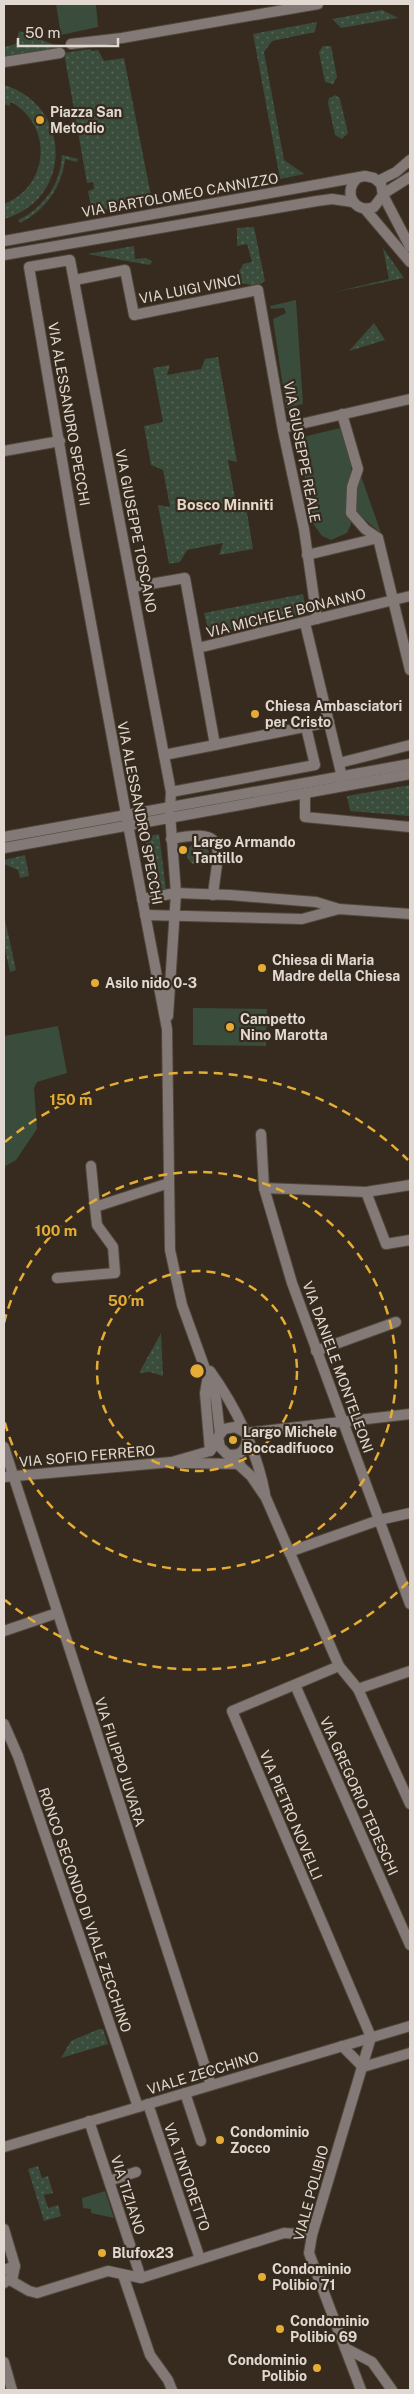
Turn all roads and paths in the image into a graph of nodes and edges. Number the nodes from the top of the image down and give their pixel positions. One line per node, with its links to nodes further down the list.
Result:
1 (318, 4): 2 (street)
2 (71, 44)
3 (60, 52): 4 (street)
4 (4, 62)
5 (410, 160): 8 (street)
6 (360, 177): 8 (street); 11 (street); 15 (street, VIA BARTOLOMEO CANNIZZO)
7 (410, 177): 9 (street)
8 (378, 181): 10 (street)
9 (394, 188): 10 (street); 13 (street)
10 (383, 194): 12 (street); 13 (street)
11 (353, 202): 12 (street); 18 (street)
12 (365, 209): 16 (street)
13 (391, 210): 14 (street)
14 (408, 234): 16 (street); 17 (street)
15 (4, 241)
16 (393, 243): 19 (street)
17 (410, 247)
18 (4, 255)
19 (410, 262)
20 (29, 268): 21 (street, VIA GIUSEPPE TOSCANO); 26 (street, VIA ALESSANDRO SPECCHI)
21 (75, 280): 22 (street, VIA LUIGI VINCI); 30 (street, VIA GIUSEPPE TOSCANO)
22 (258, 290): 25 (street, VIA GIUSEPPE REALE)
23 (410, 399): 24 (street)
24 (342, 414): 25 (street); 28 (street)
25 (283, 428): 29 (street, VIA GIUSEPPE REALE)
26 (60, 441): 27 (street); 49 (street, VIA ALESSANDRO SPECCHI)
27 (4, 451)
28 (378, 538): 29 (street); 32 (street)
29 (307, 555): 33 (street, VIA GIUSEPPE REALE)
30 (133, 587): 35 (street); 41 (street, VIA GIUSEPPE TOSCANO)
31 (410, 596): 32 (street, VIA MICHELE BONANNO)
32 (393, 601): 33 (street, VIA MICHELE BONANNO); 36 (street)
33 (317, 619): 34 (street, VIA MICHELE BONANNO)
34 (305, 622): 35 (street, VIA MICHELE BONANNO); 37 (street)
35 (198, 648): 39 (street, VIA MICHELE BONANNO)
36 (410, 670)
37 (329, 722): 38 (street); 42 (street)
38 (306, 727): 39 (street); 46 (street)
39 (215, 745): 41 (street)
40 (410, 745): 42 (street)
41 (164, 755): 46 (street, VIA GIUSEPPE TOSCANO)
42 (339, 763): 45 (street)
43 (410, 764): 45 (street)
44 (410, 774): 47 (street)
45 (342, 777): 48 (street)
46 (171, 792): 48 (street, VIA GIUSEPPE TOSCANO)
47 (305, 794): 48 (street); 51 (street)
48 (170, 813): 49 (street); 50 (street); 53 (street, VIA GIUSEPPE TOSCANO)
49 (126, 814): 50 (street, VIA ALESSANDRO SPECCHI); 52 (street)
50 (128, 825): 54 (street); 57 (street, VIA ALESSANDRO SPECCHI)
51 (410, 827)
52 (4, 837)
53 (172, 839): 55 (street, VIA GIUSEPPE TOSCANO); 56 (street)
54 (4, 848)
55 (176, 894): 56 (street); 57 (street); 61 (street, VIA GIUSEPPE TOSCANO)
56 (213, 894): 58 (street)
57 (142, 899): 60 (street, VIA ALESSANDRO SPECCHI)
58 (339, 909): 59 (street); 61 (street)
59 (410, 914)
60 (145, 915): 61 (street); 62 (street, VIA ALESSANDRO SPECCHI)
61 (175, 915): 62 (street, VIA GIUSEPPE TOSCANO)
62 (167, 1029): 65 (street, VIA ALESSANDRO SPECCHI)
63 (261, 1134): 67 (street, VIA DANIELE MONTELEONI)
64 (91, 1166): 69 (street)
65 (169, 1183): 69 (street); 74 (street, VIA ALESSANDRO SPECCHI)
66 (410, 1185): 68 (street)
67 (264, 1188): 68 (street); 73 (street, VIA DANIELE MONTELEONI)
68 (366, 1192): 70 (street)
69 (95, 1207): 71 (street)
70 (410, 1240)
71 (56, 1278)
72 (396, 1322): 73 (street)
73 (316, 1352): 77 (street, VIA DANIELE MONTELEONI)
74 (204, 1362): 75 (street); 78 (street)
75 (208, 1375): 79 (street); 81 (street)
76 (410, 1414): 77 (street)
77 (342, 1422): 78 (street); 87 (street, VIA DANIELE MONTELEONI)
78 (245, 1435): 79 (street); 82 (street); 85 (street)
79 (219, 1437): 81 (street); 82 (street)
80 (4, 1447): 84 (street, VIA FILIPPO JUVARA)
81 (210, 1451): 83 (street)
82 (234, 1458): 83 (street); 85 (street)
83 (172, 1462): 84 (street, VIA SOFIO FERRERO)
84 (8, 1476): 91 (street, VIA FILIPPO JUVARA)
85 (266, 1498): 88 (street)
86 (410, 1513): 87 (street)
87 (380, 1520): 88 (street); 89 (street, VIA DANIELE MONTELEONI)
88 (289, 1552): 93 (street)
89 (406, 1580): 90 (street, VIA DANIELE MONTELEONI)
90 (410, 1604)
91 (56, 1613): 92 (street); 105 (street, VIA FILIPPO JUVARA)
92 (4, 1631)
93 (339, 1666): 95 (street, VIA PIETRO NOVELLI); 96 (street)
94 (410, 1671): 96 (street)
95 (294, 1685): 99 (street, VIA GREGORIO TEDESCHI); 101 (street, VIA PIETRO NOVELLI)
96 (358, 1690): 98 (street)
97 (4, 1724): 107 (street, RONCO SECONDO DI VIALE ZECCHINO)
98 (410, 1804)
99 (410, 1945)
100 (410, 2026): 101 (street, VIALE ZECCHINO)
101 (371, 2037): 102 (street, VIALE ZECCHINO); 104 (street, VIALE POLIBIO)
102 (342, 2046): 104 (street); 105 (street, VIALE ZECCHINO)
103 (410, 2052): 104 (street)
104 (363, 2067): 114 (street, VIALE POLIBIO)
105 (211, 2085): 106 (street, VIALE ZECCHINO)
106 (186, 2092): 107 (street, VIALE ZECCHINO); 109 (street)
107 (143, 2105): 108 (street, VIALE ZECCHINO); 115 (street, VIA TINTORETTO)
108 (89, 2121): 110 (street, VIALE ZECCHINO); 112 (street, VIA TIZIANO)
109 (201, 2142)
110 (4, 2147)
111 (136, 2172): 112 (street)
112 (109, 2181): 119 (street, VIA TIZIANO)
113 (4, 2229): 116 (street)
114 (312, 2235): 115 (street); 121 (street, VIALE POLIBIO)
115 (200, 2259): 119 (street)
116 (15, 2266): 117 (street); 120 (street)
117 (4, 2270)
118 (123, 2274): 119 (street); 120 (street); 124 (street)
119 (141, 2278)
120 (7, 2281)
121 (345, 2348): 125 (street, VIALE POLIBIO); 126 (street)
122 (4, 2362): 123 (street)
123 (12, 2390)
124 (172, 2390)
125 (361, 2390)
126 (392, 2390)

